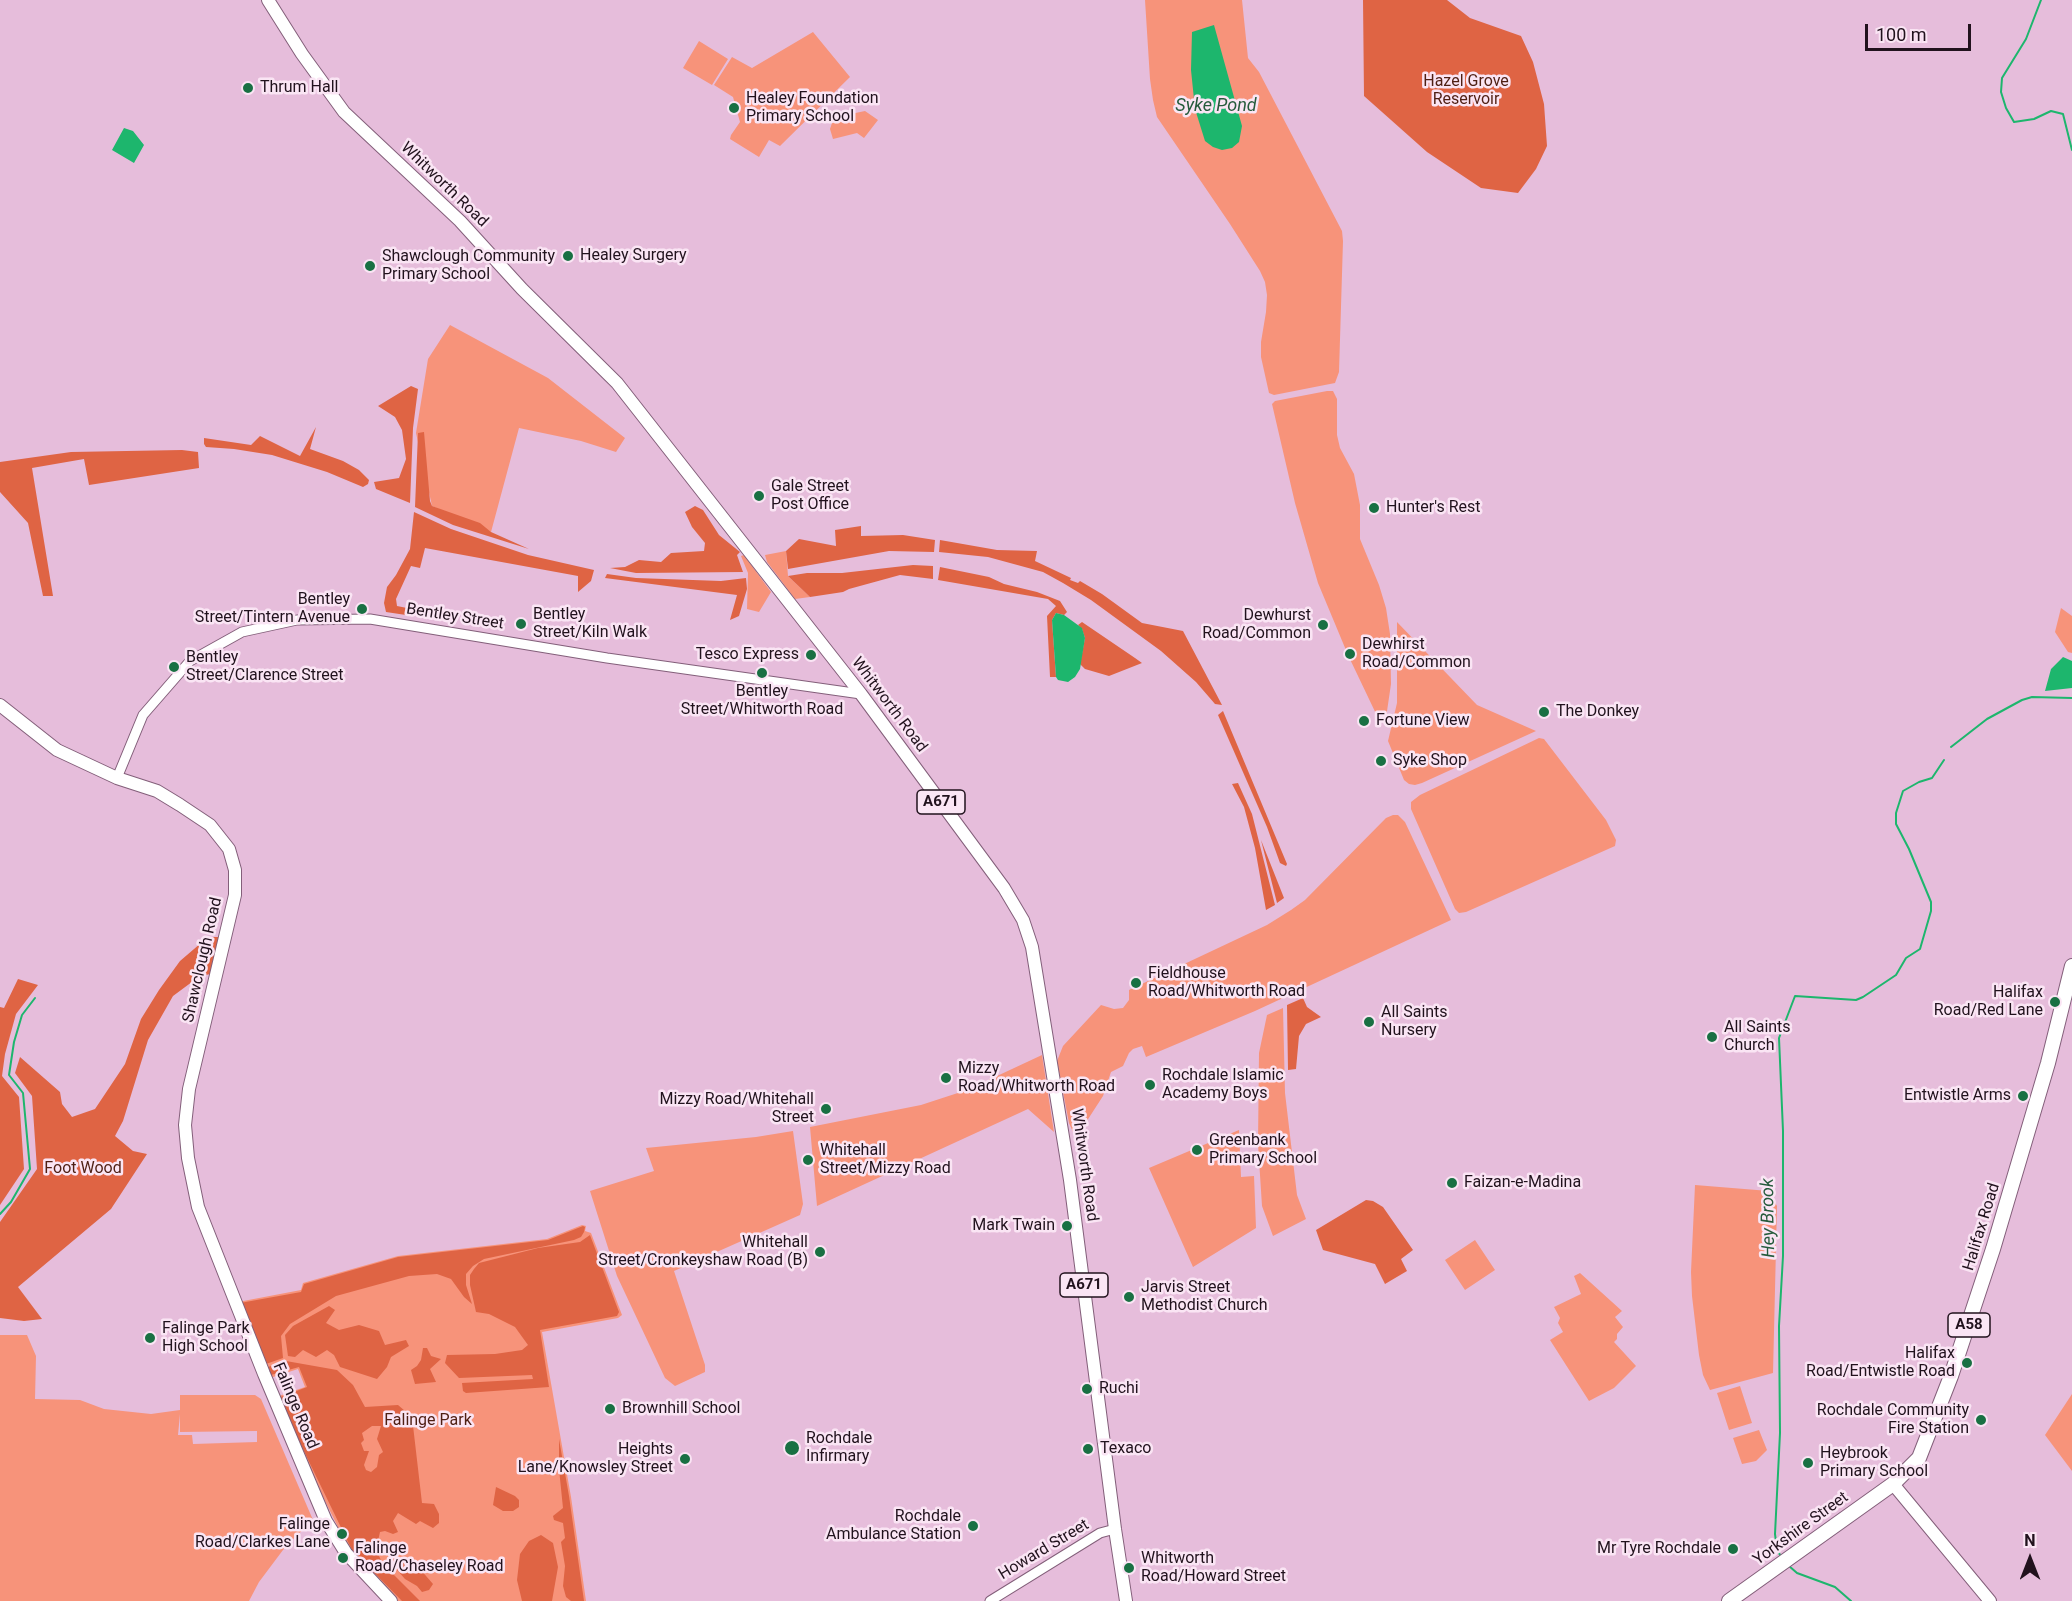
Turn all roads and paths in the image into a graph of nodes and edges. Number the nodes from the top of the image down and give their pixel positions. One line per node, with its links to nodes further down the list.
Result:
1 (268, 0): 2 (main road, Whitworth Road / A671)
2 (861, 694): 4 (street, Bentley Street); 8 (main road, Whitworth Road / A671)
3 (0, 705): 4 (main road, Shawclough Road)
4 (117, 778): 6 (main road, Shawclough Road)
5 (2072, 966): 7 (highway, Halifax Road / A58)
6 (198, 1207): 9 (main road, Falinge Road)
7 (1893, 1484): 12 (highway, Yorkshire Street / A58); 13 (main road)
8 (1115, 1529): 10 (street, Howard Street); 11 (main road, Whitworth Road / A671)
9 (391, 1601)
10 (990, 1601)
11 (1126, 1601)
12 (1729, 1601)
13 (1990, 1601)

